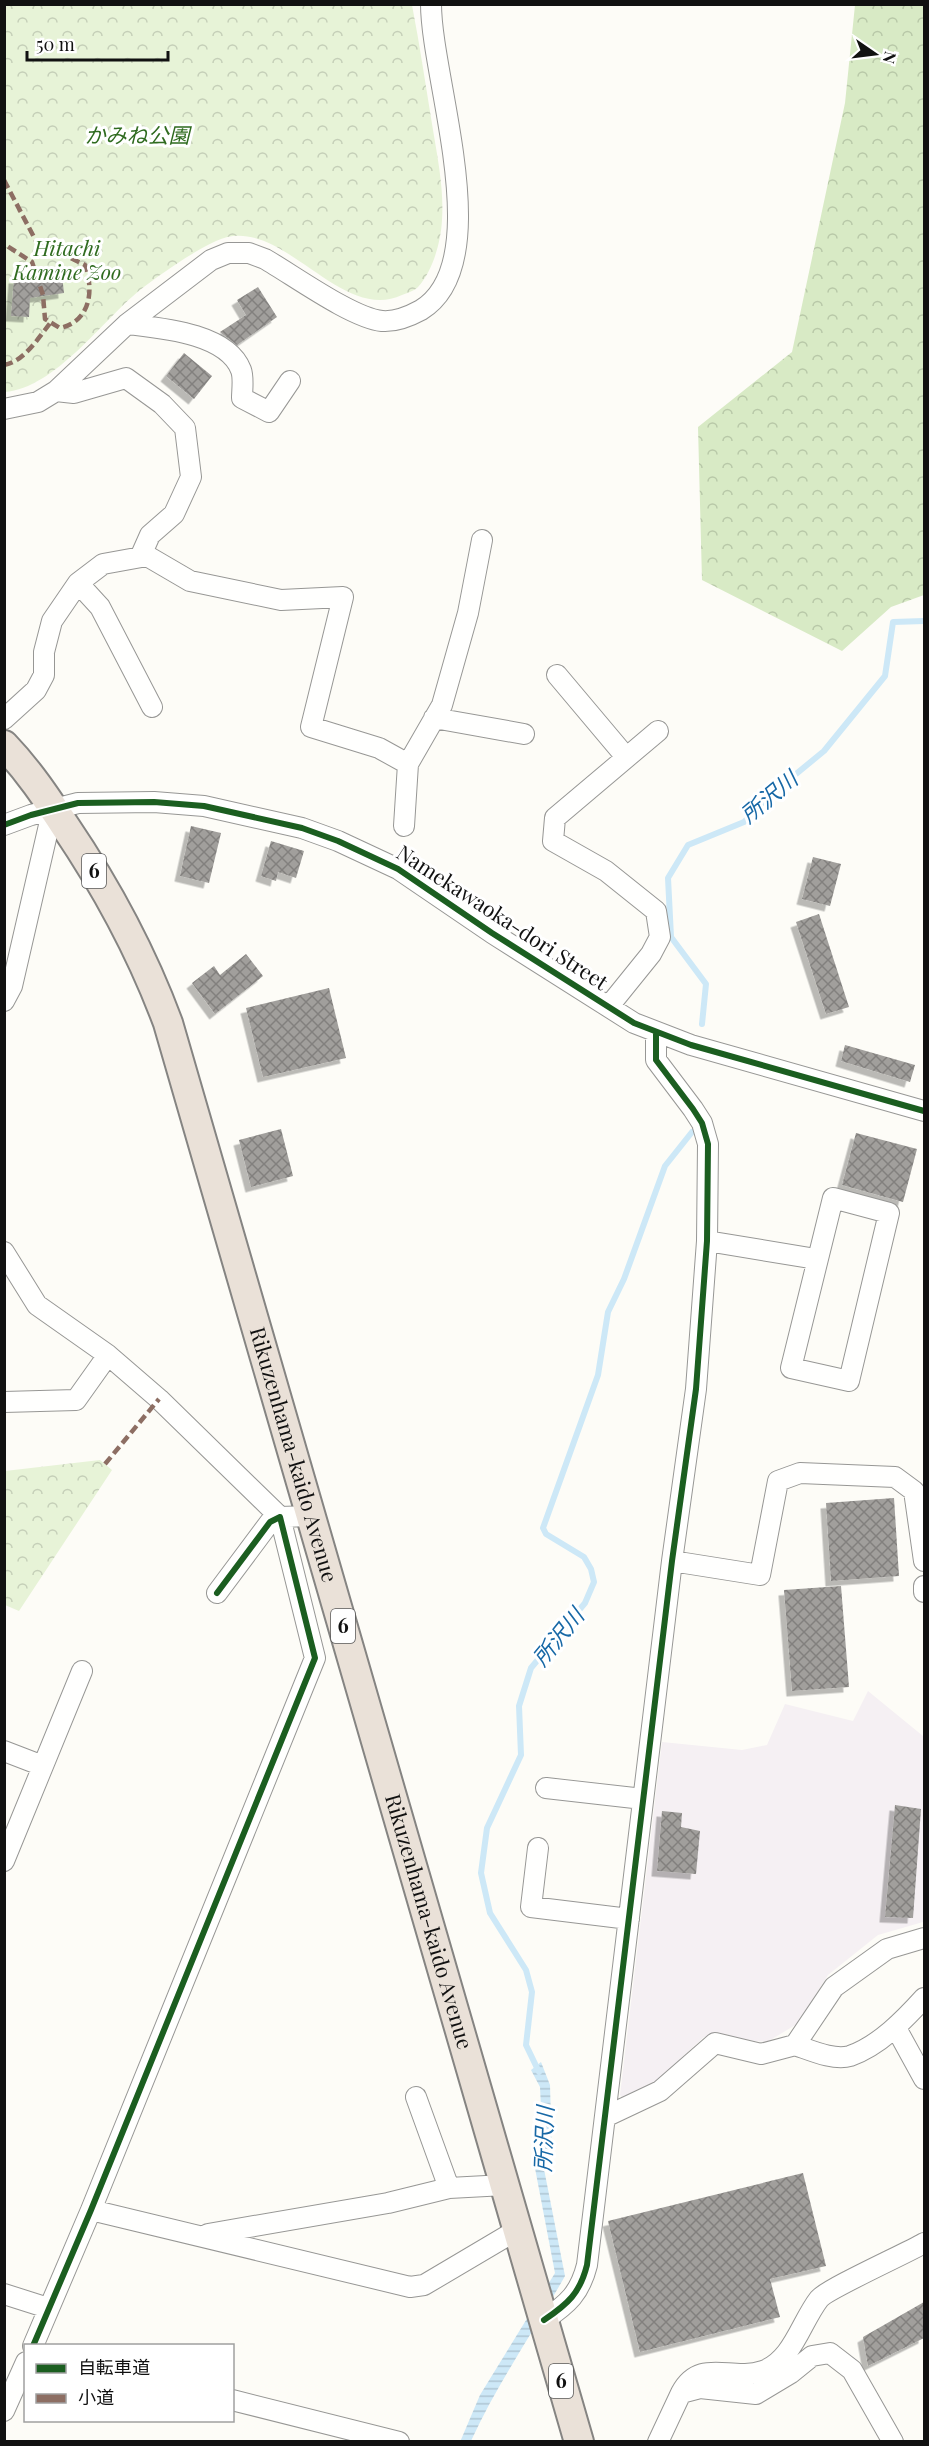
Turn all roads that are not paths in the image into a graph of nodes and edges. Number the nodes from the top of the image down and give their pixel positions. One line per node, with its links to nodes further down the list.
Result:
1 (430, 4): 2 (street)
2 (127, 324): 3 (street); 4 (street)
3 (290, 381)
4 (56, 391): 5 (street); 7 (street)
5 (4, 409)
6 (482, 540): 11 (street)
7 (147, 556): 8 (street); 17 (street)
8 (78, 583): 10 (street); 12 (street)
9 (557, 675): 16 (street)
10 (152, 707)
11 (434, 718): 14 (street); 17 (street)
12 (4, 719)
13 (658, 731): 16 (street)
14 (524, 734)
15 (4, 746): 18 (highway, Rikuzenhama-kaido Avenue / 6)
16 (626, 757): 22 (street)
17 (408, 764): 20 (street)
18 (53, 808): 19 (street, Namekawaoka-dori Street); 21 (street); 22 (street, Namekawaoka-dori Street); 30 (highway, Rikuzenhama-kaido Avenue / 6)
19 (4, 825)
20 (404, 826)
21 (4, 1001)
22 (609, 1006): 23 (street, Namekawaoka-dori Street)
23 (656, 1032): 24 (street, Namekawaoka-dori Street); 25 (street)
24 (924, 1111)
25 (707, 1241): 27 (street); 32 (street)
26 (4, 1252): 28 (street)
27 (816, 1259): 27 (street)
28 (108, 1355): 29 (street); 31 (street)
29 (4, 1402)
30 (312, 1516): 31 (street); 52 (highway, Rikuzenhama-kaido Avenue / 6)
31 (280, 1517): 36 (street); 54 (street)
32 (672, 1561): 33 (street); 41 (street)
33 (924, 1561)
34 (924, 1586): 35 (street)
35 (924, 1592)
36 (217, 1593)
37 (82, 1671): 39 (street)
38 (4, 1751): 39 (street)
39 (43, 1766): 43 (street)
40 (546, 1788): 41 (street)
41 (643, 1799): 44 (street)
42 (538, 1848): 44 (street)
43 (4, 1861)
44 (628, 1919): 51 (street)
45 (924, 1938): 48 (street)
46 (924, 1998): 47 (street)
47 (897, 2028): 48 (street); 49 (street)
48 (795, 2045): 51 (street)
49 (924, 2079)
50 (416, 2097): 53 (street)
51 (605, 2117): 60 (street)
52 (505, 2185): 53 (street); 55 (highway, Rikuzenhama-kaido Avenue / 6)
53 (449, 2188): 56 (street)
54 (91, 2210): 56 (street); 59 (street)
55 (517, 2230): 56 (street); 60 (highway, Rikuzenhama-kaido Avenue / 6)
56 (201, 2235)
57 (924, 2243): 63 (street)
58 (4, 2294): 59 (street)
59 (48, 2308): 61 (street)
60 (544, 2320): 67 (highway, Rikuzenhama-kaido Avenue / 6)
61 (34, 2344)
62 (24, 2366): 65 (street)
63 (681, 2393): 68 (street); 69 (street)
64 (234, 2401): 66 (street)
65 (4, 2411)
66 (399, 2442)
67 (579, 2442)
68 (658, 2442)
69 (893, 2442)

